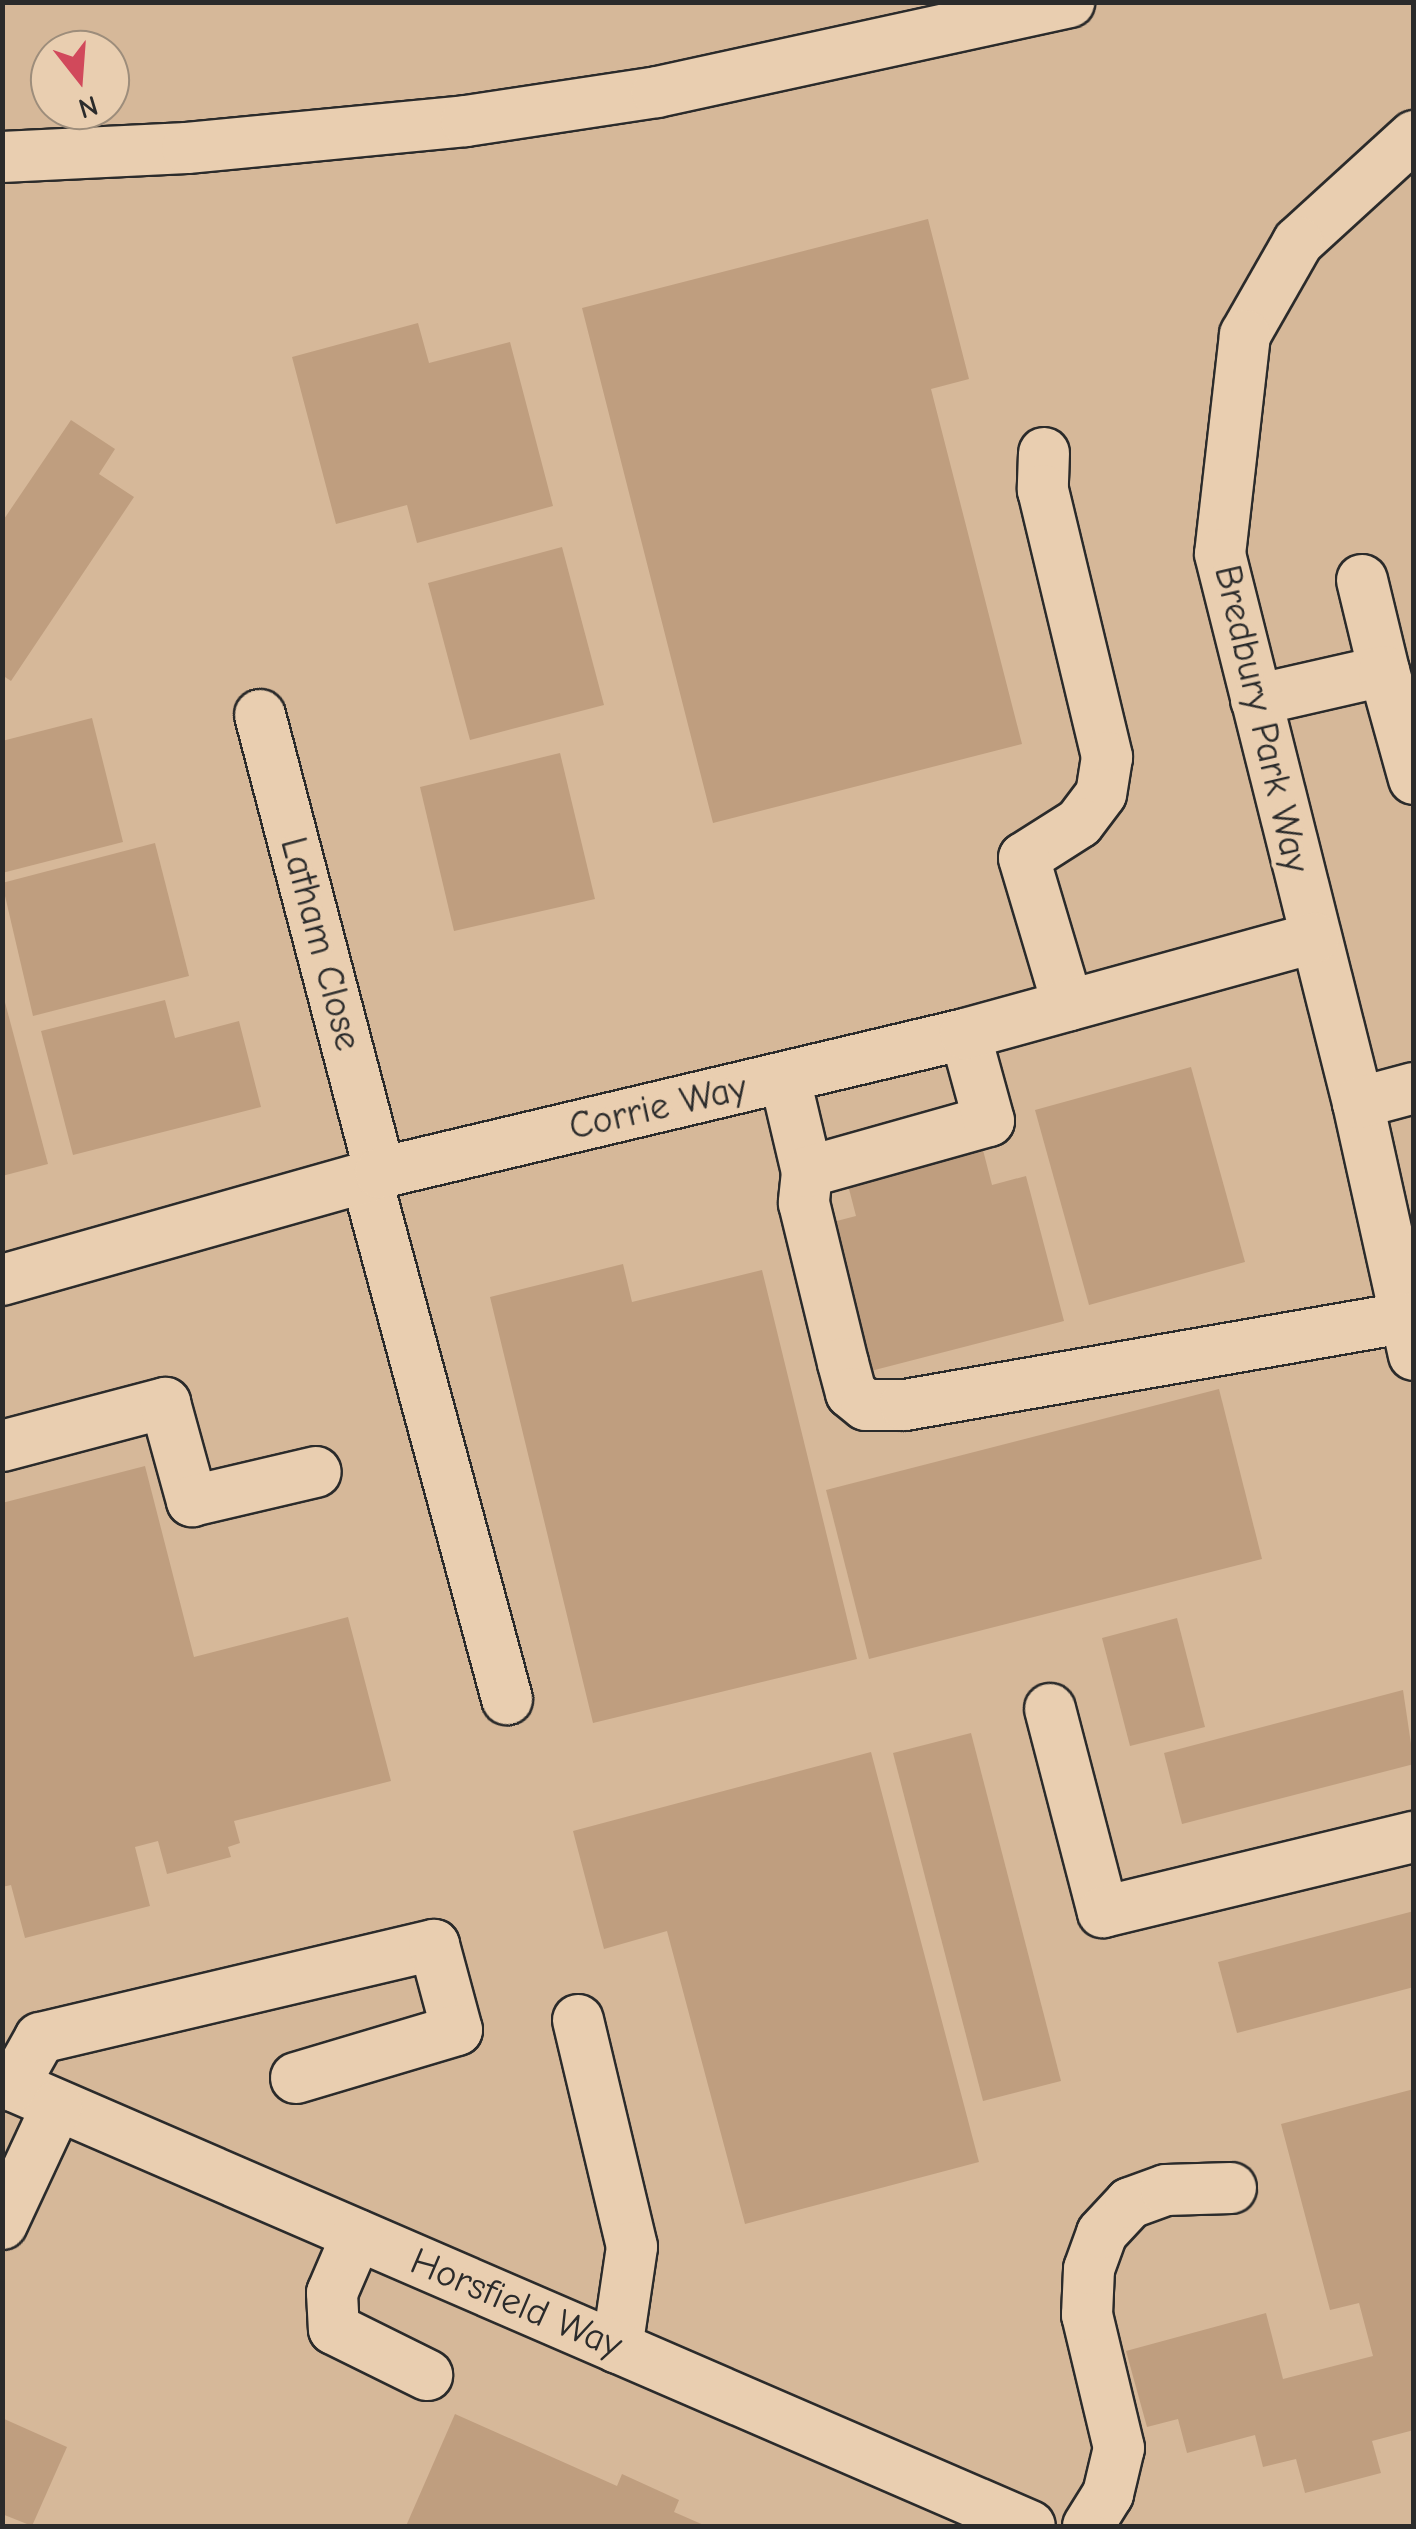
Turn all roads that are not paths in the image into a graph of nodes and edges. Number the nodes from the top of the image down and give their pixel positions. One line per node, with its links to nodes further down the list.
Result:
1 (1069, 2): 3 (street)
2 (1414, 136): 7 (street, Bredbury Park Way)
3 (2, 157)
4 (1044, 453): 11 (street)
5 (1362, 580): 6 (street)
6 (1384, 670): 7 (street); 9 (street)
7 (1256, 700): 10 (street, Bredbury Park Way)
8 (260, 715): 17 (street, Latham Close)
9 (1414, 779)
10 (1314, 938): 11 (street, Corrie Way); 15 (street, Bredbury Park Way)
11 (1068, 1006): 12 (street, Corrie Way)
12 (966, 1034): 13 (street, Corrie Way); 16 (street)
13 (785, 1079): 16 (street); 17 (street, Corrie Way)
14 (1414, 1088): 15 (street)
15 (1358, 1104): 19 (street, Bredbury Park Way)
16 (807, 1172): 19 (street)
17 (373, 1175): 18 (street, Corrie Way); 22 (street, Latham Close)
18 (2, 1280)
19 (1408, 1336)
20 (2, 1446): 21 (street)
21 (316, 1472)
22 (507, 1699)
23 (1050, 1709): 24 (street)
24 (1414, 1836)
25 (578, 2020): 31 (street)
26 (296, 2078): 27 (street)
27 (24, 2091): 29 (street); 30 (street, Horsfield Way)
28 (1232, 2188): 35 (street)
29 (2, 2224)
30 (357, 2235): 31 (street, Horsfield Way); 32 (street)
31 (618, 2348): 33 (street, Horsfield Way)
32 (426, 2375)
33 (949, 2510): 34 (street, Horsfield Way)
34 (1030, 2526)
35 (1088, 2526)

